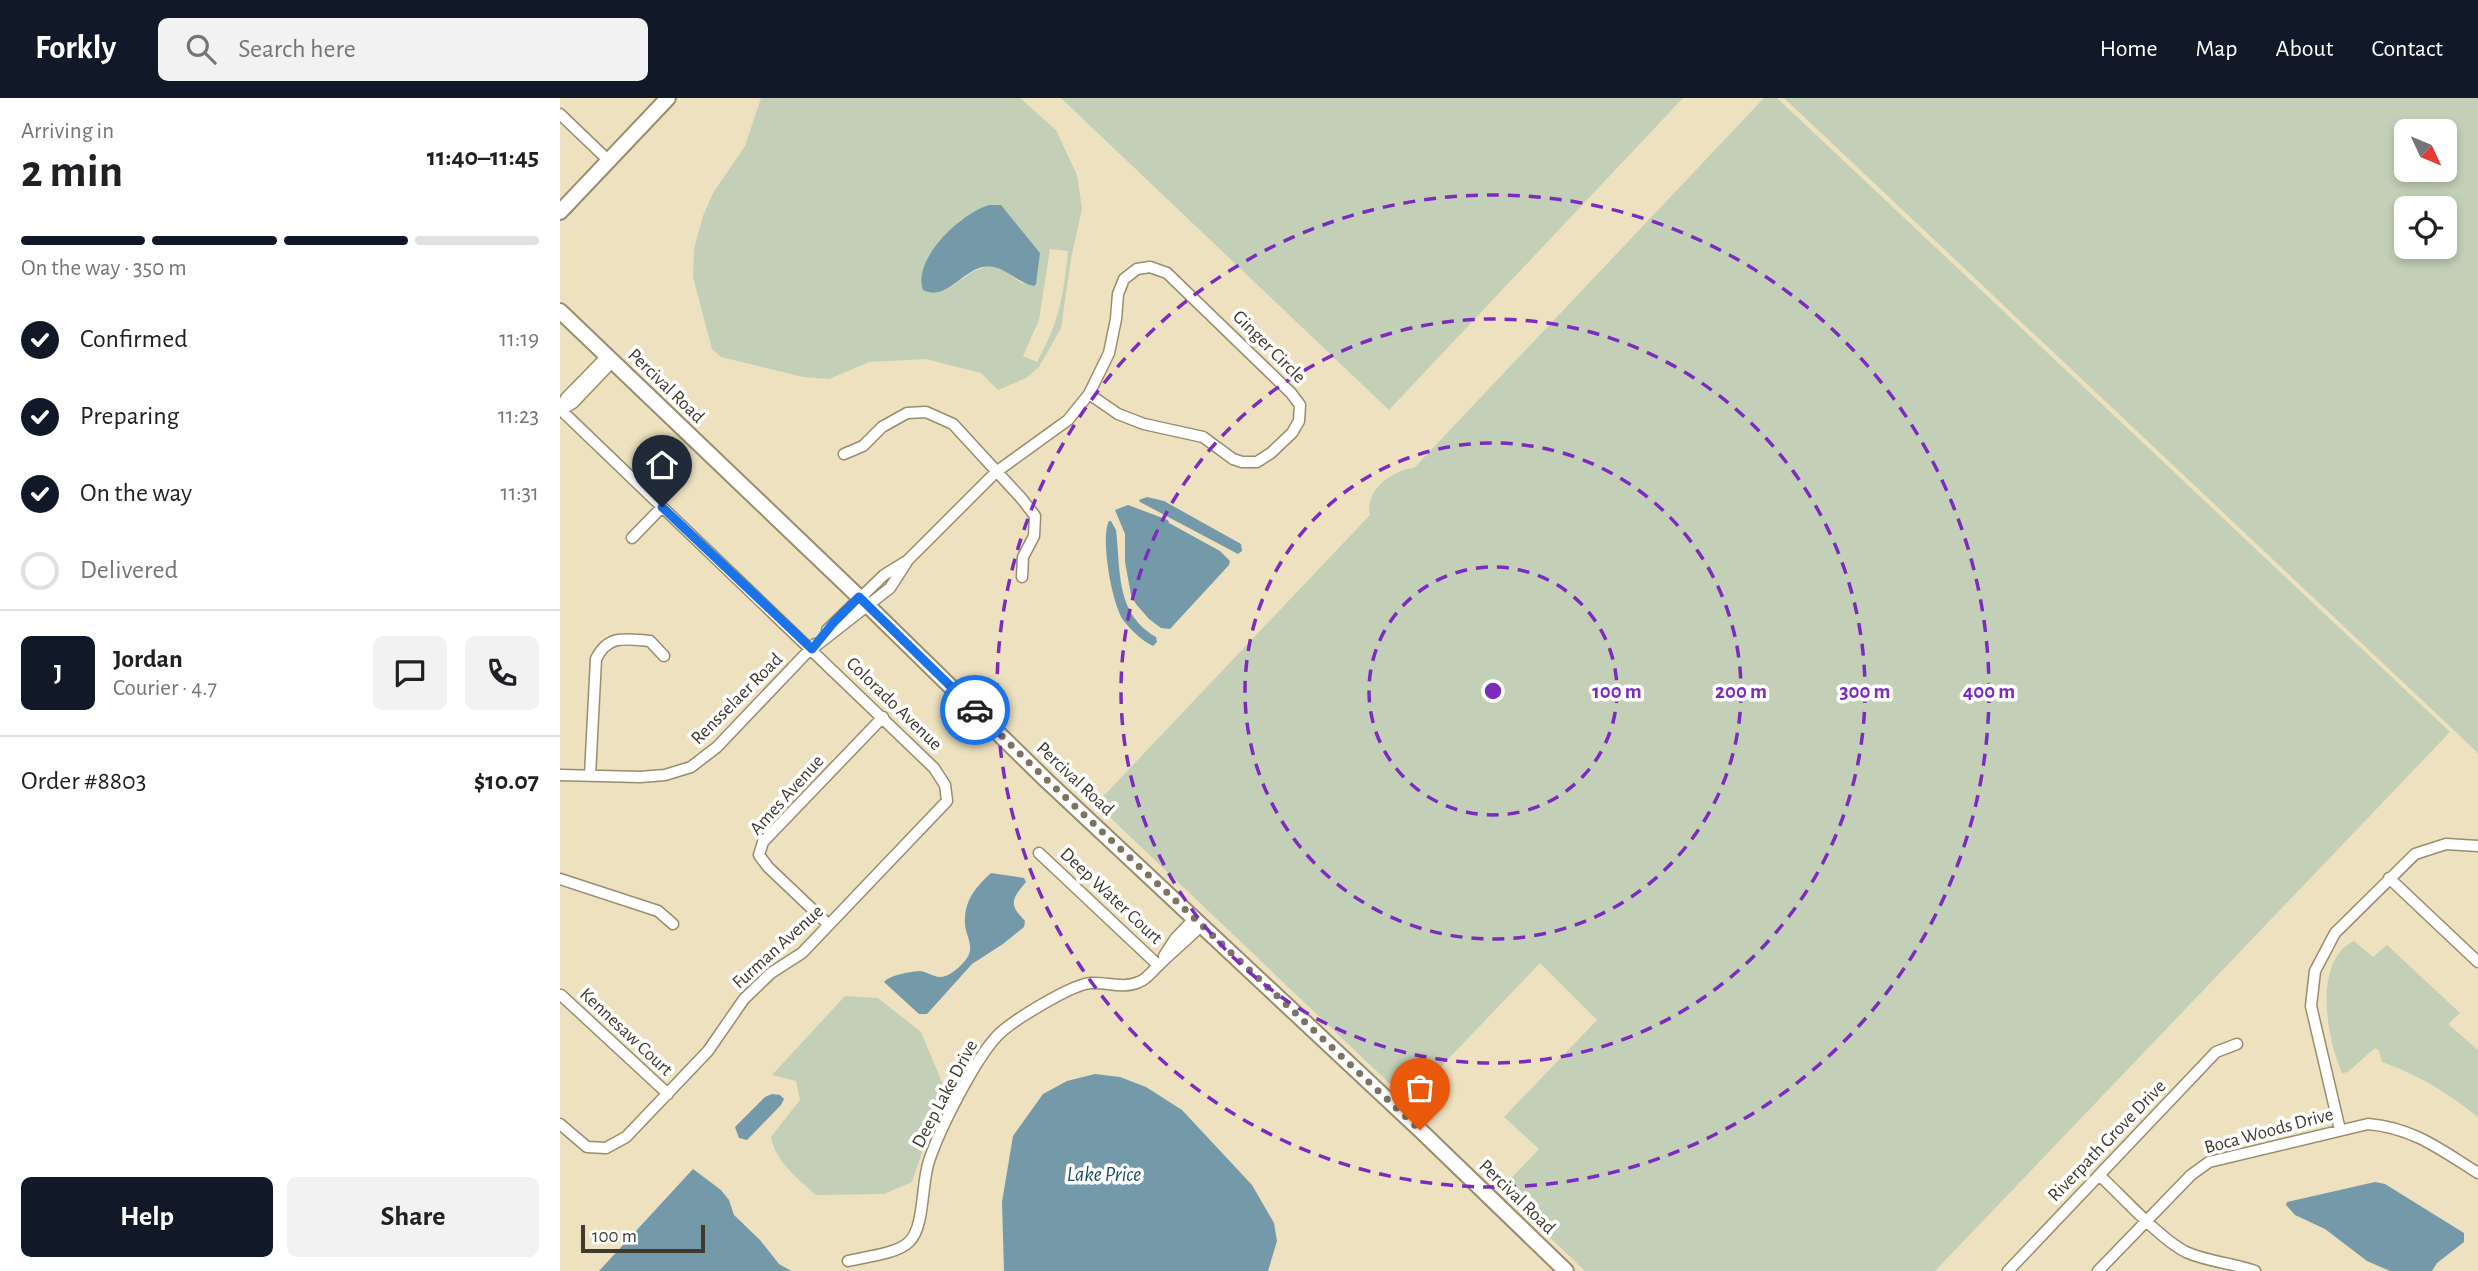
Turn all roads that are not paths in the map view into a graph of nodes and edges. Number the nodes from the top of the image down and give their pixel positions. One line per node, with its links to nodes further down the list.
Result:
1 (668, 98): 3 (street)
2 (560, 114): 3 (street)
3 (609, 160): 4 (street)
4 (560, 212)
5 (1137, 269): 8 (street, Rensselaer Road); 8 (street, Ginger Circle)
6 (560, 311): 7 (street, Percival Road)
7 (610, 359): 9 (street); 15 (street, Percival Road)
8 (1089, 394): 11 (street, Rensselaer Road)
9 (560, 410): 12 (street, Colorado Avenue)
10 (844, 454): 11 (street)
11 (996, 472): 14 (street); 15 (street, Rensselaer Road)
12 (662, 507): 13 (street); 16 (street, Colorado Avenue)
13 (632, 538)
14 (1022, 577)
15 (863, 601): 16 (street, Rensselaer Road); 26 (street, Percival Road)
16 (812, 649): 18 (street, Colorado Avenue); 20 (street, Rensselaer Road)
17 (664, 656): 20 (street)
18 (883, 718): 21 (street, Colorado Avenue); 28 (street, Ames Avenue)
19 (560, 775): 20 (street, Rensselaer Road)
20 (590, 775)
21 (947, 801): 28 (street, Furman Avenue)
22 (2478, 846): 24 (street)
23 (1039, 853): 30 (street, Deep Water Court)
24 (2389, 878): 29 (street); 35 (street)
25 (560, 879): 27 (street)
26 (1198, 922): 30 (street, Deep Lake Drive); 41 (street, Percival Road)
27 (673, 924)
28 (829, 925): 33 (street, Furman Avenue)
29 (2478, 962)
30 (1158, 965): 39 (street, Deep Lake Drive)
31 (561, 995): 33 (street, Kennesaw Court)
32 (2237, 1044): 37 (street, Riverpath Grove Drive)
33 (668, 1094): 34 (street, Furman Avenue)
34 (560, 1124)
35 (2340, 1130): 36 (street, Boca Woods Drive); 38 (street, Boca Woods Drive)
36 (2478, 1173)
37 (2099, 1175): 38 (street); 42 (street, Riverpath Grove Drive)
38 (2147, 1220): 40 (street, Boca Woods Drive); 43 (street)
39 (848, 1261)
40 (2103, 1269)
41 (1566, 1271)
42 (2007, 1271)
43 (2255, 1271)

